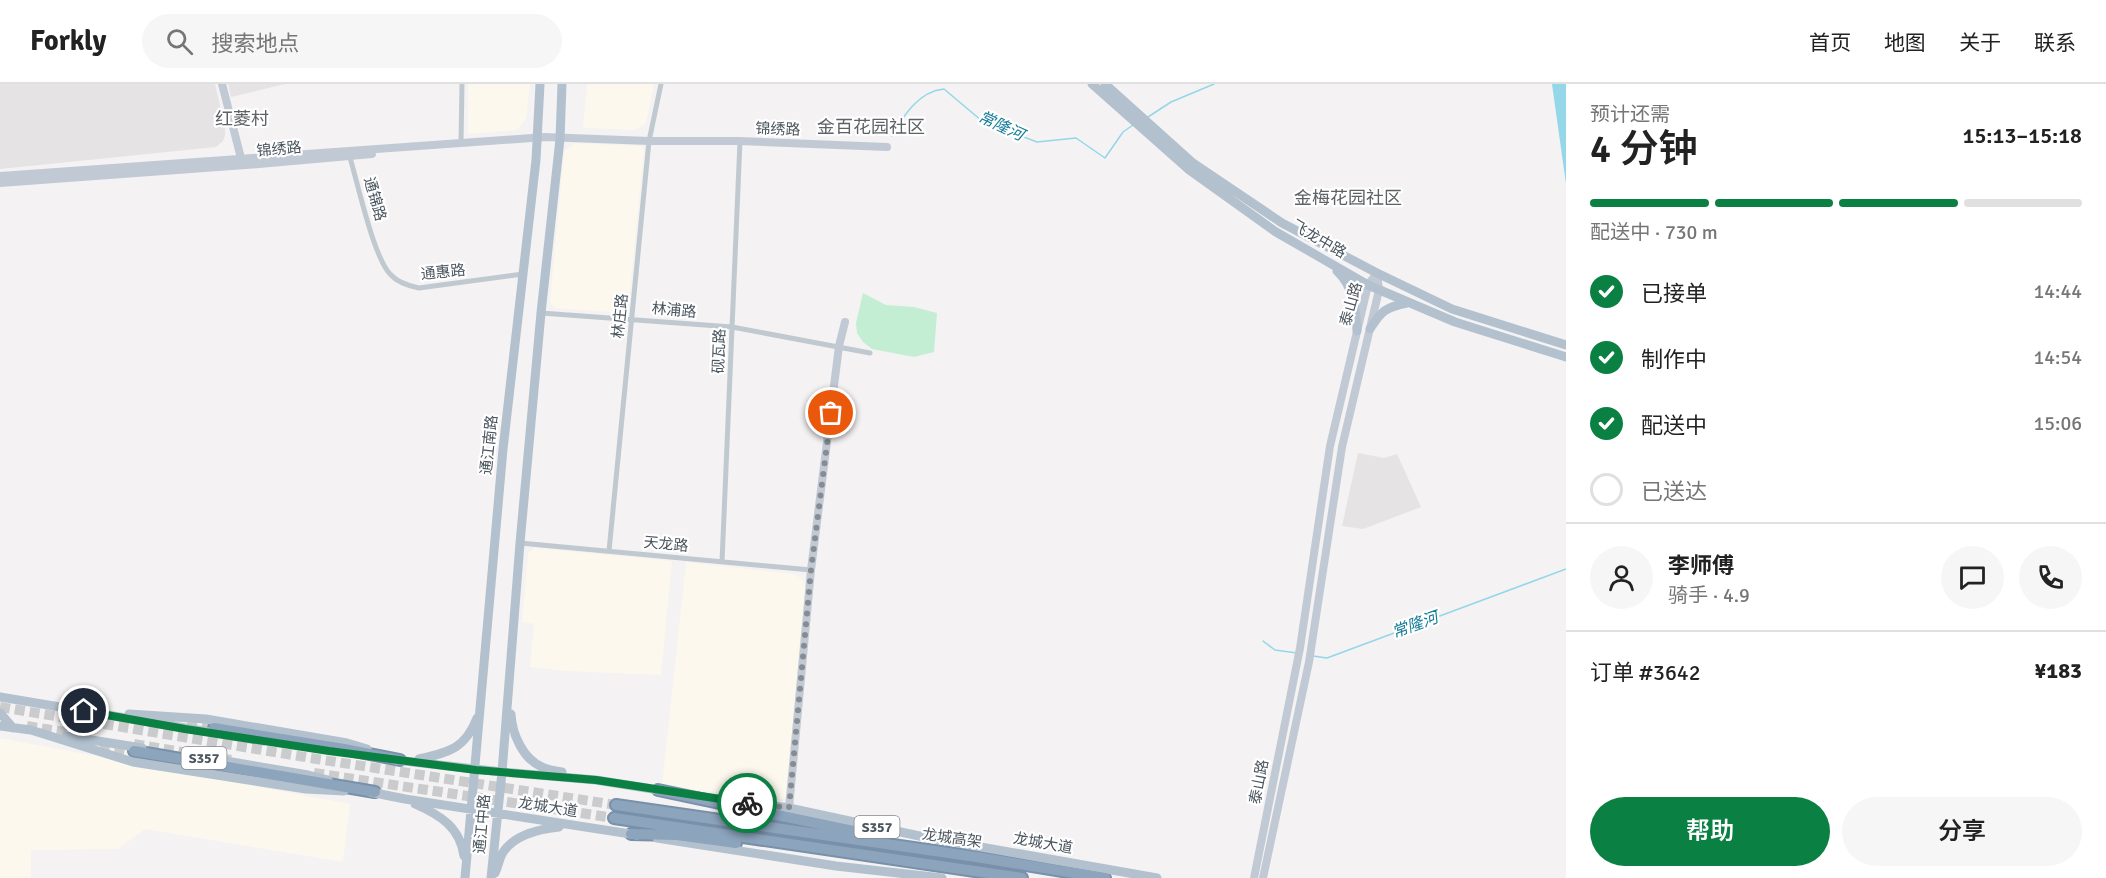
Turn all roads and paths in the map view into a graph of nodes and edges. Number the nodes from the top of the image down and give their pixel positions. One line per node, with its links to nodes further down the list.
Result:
1 (222, 84): 16 (street)
2 (462, 84): 13 (street)
3 (540, 84): 10 (main road, 通江南路)
4 (562, 84): 9 (main road)
5 (661, 84): 11 (street, 林庄路)
6 (1092, 84): 8 (main road, 飞龙中路)
7 (1105, 84): 8 (main road, 飞龙中路)
8 (1139, 122): 20 (main road, 飞龙中路); 21 (main road, 飞龙中路)
9 (560, 139): 10 (street, 锦绣路); 11 (street, 锦绣路); 26 (main road)
10 (537, 140): 13 (street, 锦绣路); 15 (street, 锦绣路); 22 (main road, 通江南路)
11 (649, 141): 12 (street, 锦绣路); 27 (street, 林庄路)
12 (740, 141): 14 (street, 锦绣路); 29 (street, 砚瓦路)
13 (461, 142): 15 (street, 锦绣路)
14 (887, 147)
15 (349, 153): 16 (street, 锦绣路); 19 (street, 通锦路)
16 (242, 161): 17 (street, 锦绣路); 18 (street, 锦绣路)
17 (0, 176)
18 (0, 183)
19 (379, 255): 22 (street, 通惠路)
20 (1327, 261): 23 (main road, 飞龙中路); 31 (main road)
21 (1377, 273): 23 (street, 泰山路); 24 (street, 泰山路); 32 (main road, 飞龙中路)
22 (523, 274): 41 (main road, 通江南路)
23 (1368, 285): 24 (main road, 飞龙中路); 31 (street, 泰山路)
24 (1379, 290): 25 (main road, 飞龙中路); 30 (street, 泰山路)
25 (1409, 303): 30 (main road); 35 (main road, 飞龙中路)
26 (541, 313): 27 (street, 林浦路); 36 (main road)
27 (632, 318): 29 (street, 林浦路); 37 (street, 林庄路)
28 (845, 322): 33 (street)
29 (732, 327): 33 (street, 林浦路); 38 (street, 砚瓦路)
30 (1370, 329): 74 (street, 泰山路)
31 (1357, 331): 73 (street, 泰山路)
32 (1566, 345)
33 (839, 346): 34 (street, 林浦路); 39 (street)
34 (870, 353)
35 (1566, 357)
36 (520, 543): 37 (street, 天龙路); 40 (main road)
37 (609, 551): 38 (street, 天龙路)
38 (722, 562): 39 (street, 天龙路)
39 (811, 570): 60 (street)
40 (508, 687): 53 (main road); 54 (main road)
41 (482, 689): 51 (main road); 52 (main road, 通江南路)
42 (0, 697): 43 (main road, 龙城大道 / S357)
43 (12, 699): 44 (main road); 51 (main road, 龙城大道 / S357)
44 (0, 704)
45 (0, 713): 47 (main road)
46 (0, 726): 47 (main road, S357)
47 (13, 728): 49 (main road, S357)
48 (214, 728): 51 (highway)
49 (32, 730): 56 (main road, S357); 56 (main road)
50 (135, 752): 56 (highway)
51 (406, 761): 52 (main road, 龙城大道 / S357)
52 (476, 770): 53 (main road, 龙城大道 / S357); 59 (main road, 通江南路)
53 (502, 772): 54 (main road, 龙城大道 / S357); 61 (main road, 通江中路)
54 (596, 780): 55 (main road, 龙城大道 / S357)
55 (658, 790): 60 (main road, 龙城大道 / S357); 65 (highway)
56 (375, 792): 57 (main road, S357)
57 (405, 799): 59 (main road, S357); 67 (main road)
58 (616, 805): 65 (highway, 龙城高架)
59 (470, 808): 61 (main road, 龙城大道 / S357); 67 (main road, 通江中路)
60 (789, 808): 72 (main road, 龙城大道 / S357)
61 (497, 814): 63 (main road, 龙城大道 / S357); 68 (main road, 通江中路)
62 (614, 818): 66 (highway, 龙城高架)
63 (571, 826): 64 (main road, 龙城大道 / S357); 68 (main road)
64 (630, 834): 66 (highway); 69 (main road, 龙城大道 / S357)
65 (976, 857): 71 (highway, 龙城高架)
66 (975, 870): 70 (highway, 龙城高架)
67 (466, 874)
68 (492, 878)
69 (942, 878)
70 (1022, 878)
71 (1105, 878)
72 (1157, 878)
73 (1254, 878)
74 (1263, 878)

